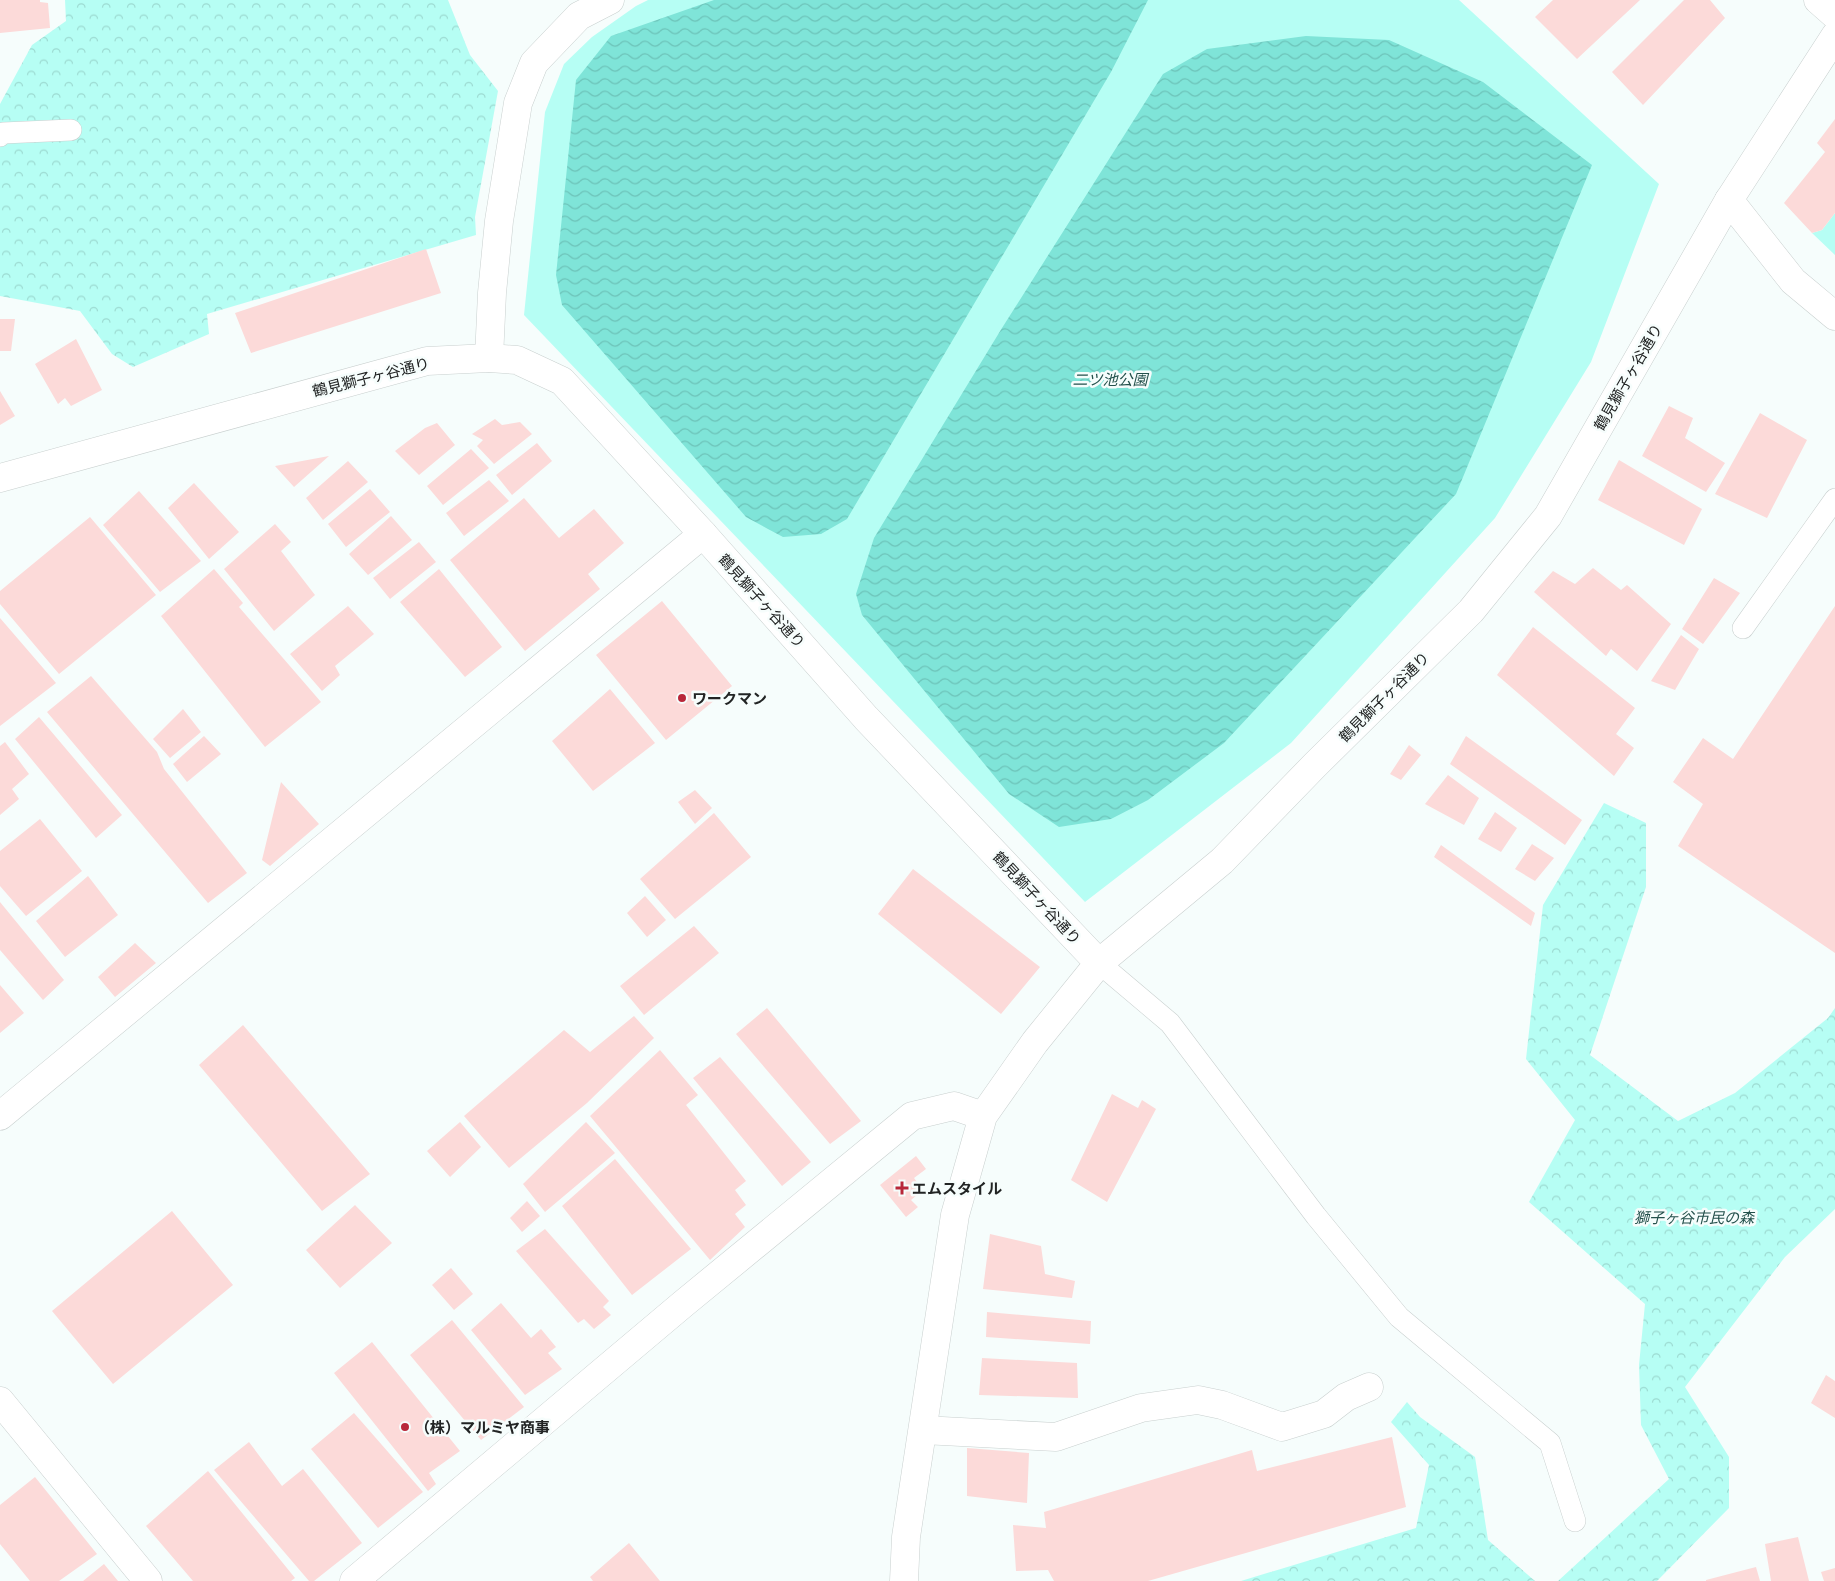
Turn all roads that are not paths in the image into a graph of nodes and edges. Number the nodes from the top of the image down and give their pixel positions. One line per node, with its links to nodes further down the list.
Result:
1 (610, 0): 9 (street)
2 (1818, 0): 3 (street)
3 (1835, 15)
4 (1835, 36): 7 (street, 鶴見獅子ヶ谷通り)
5 (71, 130): 6 (lane)
6 (0, 136)
7 (1729, 200): 8 (street); 14 (street, 鶴見獅子ヶ谷通り)
8 (1835, 316)
9 (489, 358): 10 (street, 鶴見獅子ヶ谷通り); 12 (street, 鶴見獅子ヶ谷通り)
10 (0, 478)
11 (1835, 499): 13 (lane)
12 (703, 534): 14 (street, 鶴見獅子ヶ谷通り); 15 (street)
13 (1743, 628)
14 (1099, 963): 16 (street); 20 (lane)
15 (0, 1116)
16 (983, 1116): 19 (street); 22 (street)
17 (1369, 1387): 19 (street)
18 (0, 1401): 21 (street)
19 (923, 1430): 23 (street)
20 (1574, 1521)
21 (148, 1581)
22 (354, 1581)
23 (904, 1581)

